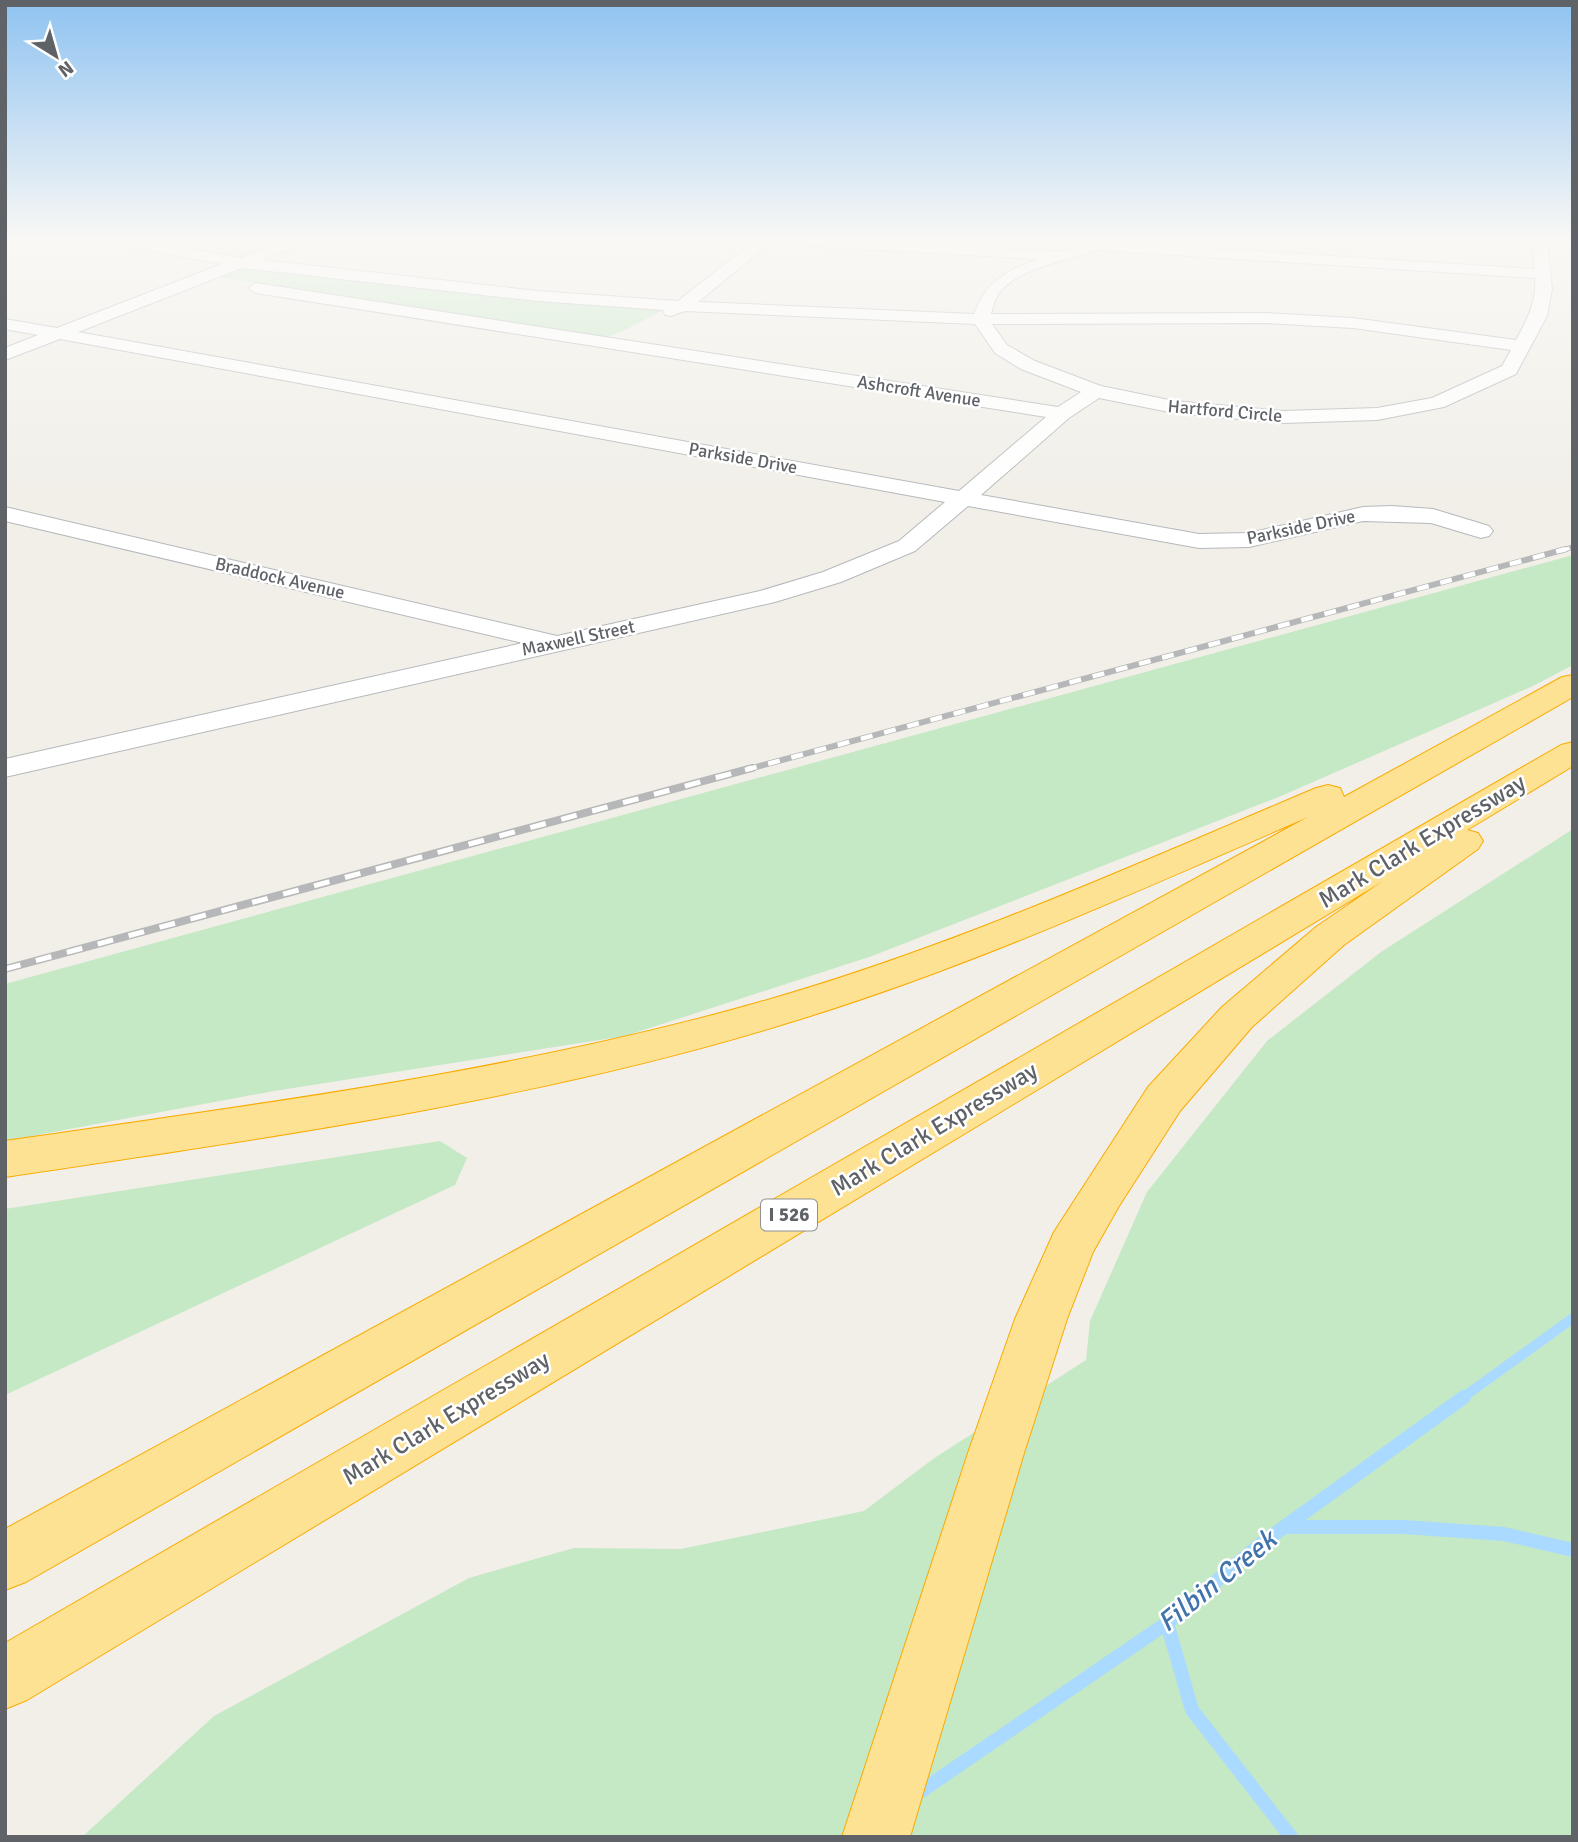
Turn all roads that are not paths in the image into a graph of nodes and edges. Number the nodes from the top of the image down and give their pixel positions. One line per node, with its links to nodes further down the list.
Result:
1 (10, 325): 8 (street, Parkside Drive)
2 (82, 325): 8 (street)
3 (500, 325): 9 (street, Ashcroft Avenue)
4 (642, 325): 9 (street)
5 (984, 325): 12 (street, Hartford Circle)
6 (1368, 325): 10 (street)
7 (1534, 325): 10 (street, Hartford Circle)
8 (60, 334): 11 (street); 14 (street, Parkside Drive)
9 (606, 341): 13 (street, Ashcroft Avenue)
10 (1524, 346): 12 (street, Hartford Circle)
11 (5, 355)
12 (1096, 391): 13 (street, Maxwell Street)
13 (1062, 414): 14 (street, Maxwell Street)
14 (965, 498): 16 (street, Parkside Drive); 17 (street, Maxwell Street)
15 (5, 514): 17 (street, Braddock Avenue)
16 (1480, 531)
17 (554, 643): 22 (street, Maxwell Street)
18 (1573, 684): 19 (highway)
19 (1510, 717): 23 (highway); 24 (highway)
20 (1573, 751): 25 (highway, Mark Clark Expressway / I 526)
21 (1573, 760): 26 (highway)
22 (5, 768)
23 (5, 1159)
24 (5, 1561)
25 (5, 1678)
26 (876, 1837)

